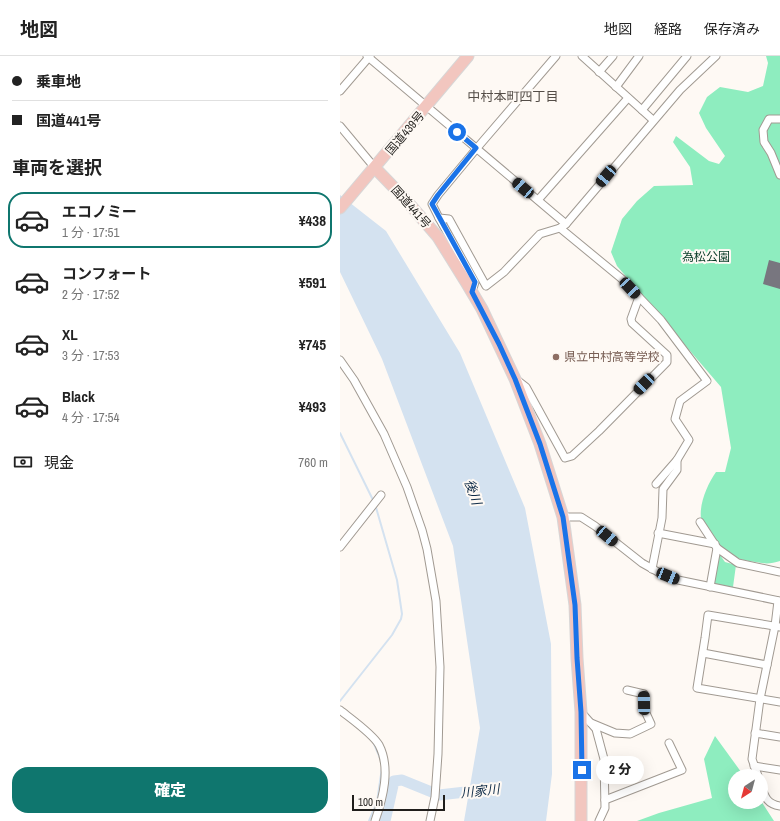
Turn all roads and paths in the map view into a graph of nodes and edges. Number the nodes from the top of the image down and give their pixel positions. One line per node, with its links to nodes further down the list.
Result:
1 (369, 56): 11 (street); 13 (street)
2 (468, 56): 13 (highway, 国道439号)
3 (556, 56): 18 (street)
4 (582, 56): 9 (street)
5 (613, 56): 9 (street)
6 (639, 56): 10 (street)
7 (687, 56): 14 (street)
8 (716, 56): 16 (street)
9 (599, 72): 10 (street)
10 (616, 87): 12 (street)
11 (340, 92)
12 (628, 98): 14 (street); 21 (street)
13 (427, 106): 18 (street); 19 (highway, 国道439号)
14 (642, 110): 16 (street)
15 (780, 119): 20 (street)
16 (653, 120): 24 (street)
17 (340, 126): 19 (street)
18 (476, 148): 21 (street); 23 (street)
19 (372, 170): 22 (highway, 国道439号); 25 (highway, 国道441号)
20 (780, 175)
21 (538, 200): 24 (street)
22 (340, 208)
23 (439, 218): 24 (street); 25 (street)
24 (563, 226): 26 (street)
25 (472, 292): 28 (highway, 国道441号)
26 (639, 297): 28 (street); 29 (street)
27 (340, 360): 60 (street)
28 (515, 379): 32 (highway, 国道441号)
29 (677, 460): 30 (street); 34 (street)
30 (656, 484)
31 (381, 495): 36 (street)
32 (563, 517): 37 (street); 48 (highway, 国道441号)
33 (700, 522): 35 (street)
34 (658, 534): 35 (street); 37 (street)
35 (716, 546): 38 (street); 39 (street)
36 (340, 547)
37 (652, 569): 39 (street)
38 (780, 572)
39 (710, 587): 40 (street)
40 (779, 601): 41 (street)
41 (777, 626): 42 (street); 43 (street)
42 (703, 653): 43 (street); 45 (street)
43 (768, 665): 45 (street)
44 (627, 690): 49 (street)
45 (760, 699): 46 (street); 50 (street)
46 (780, 702)
47 (340, 710): 59 (street)
48 (581, 712): 49 (street); 61 (highway, 国道441号)
49 (591, 723): 56 (street)
50 (755, 733): 51 (street); 53 (street)
51 (780, 737)
52 (670, 743): 56 (street)
53 (754, 766): 54 (street); 55 (street)
54 (755, 769)
55 (780, 770)
56 (605, 800): 62 (street)
57 (768, 800): 58 (street)
58 (780, 806)
59 (375, 821)
60 (430, 821)
61 (581, 821)
62 (599, 821)

